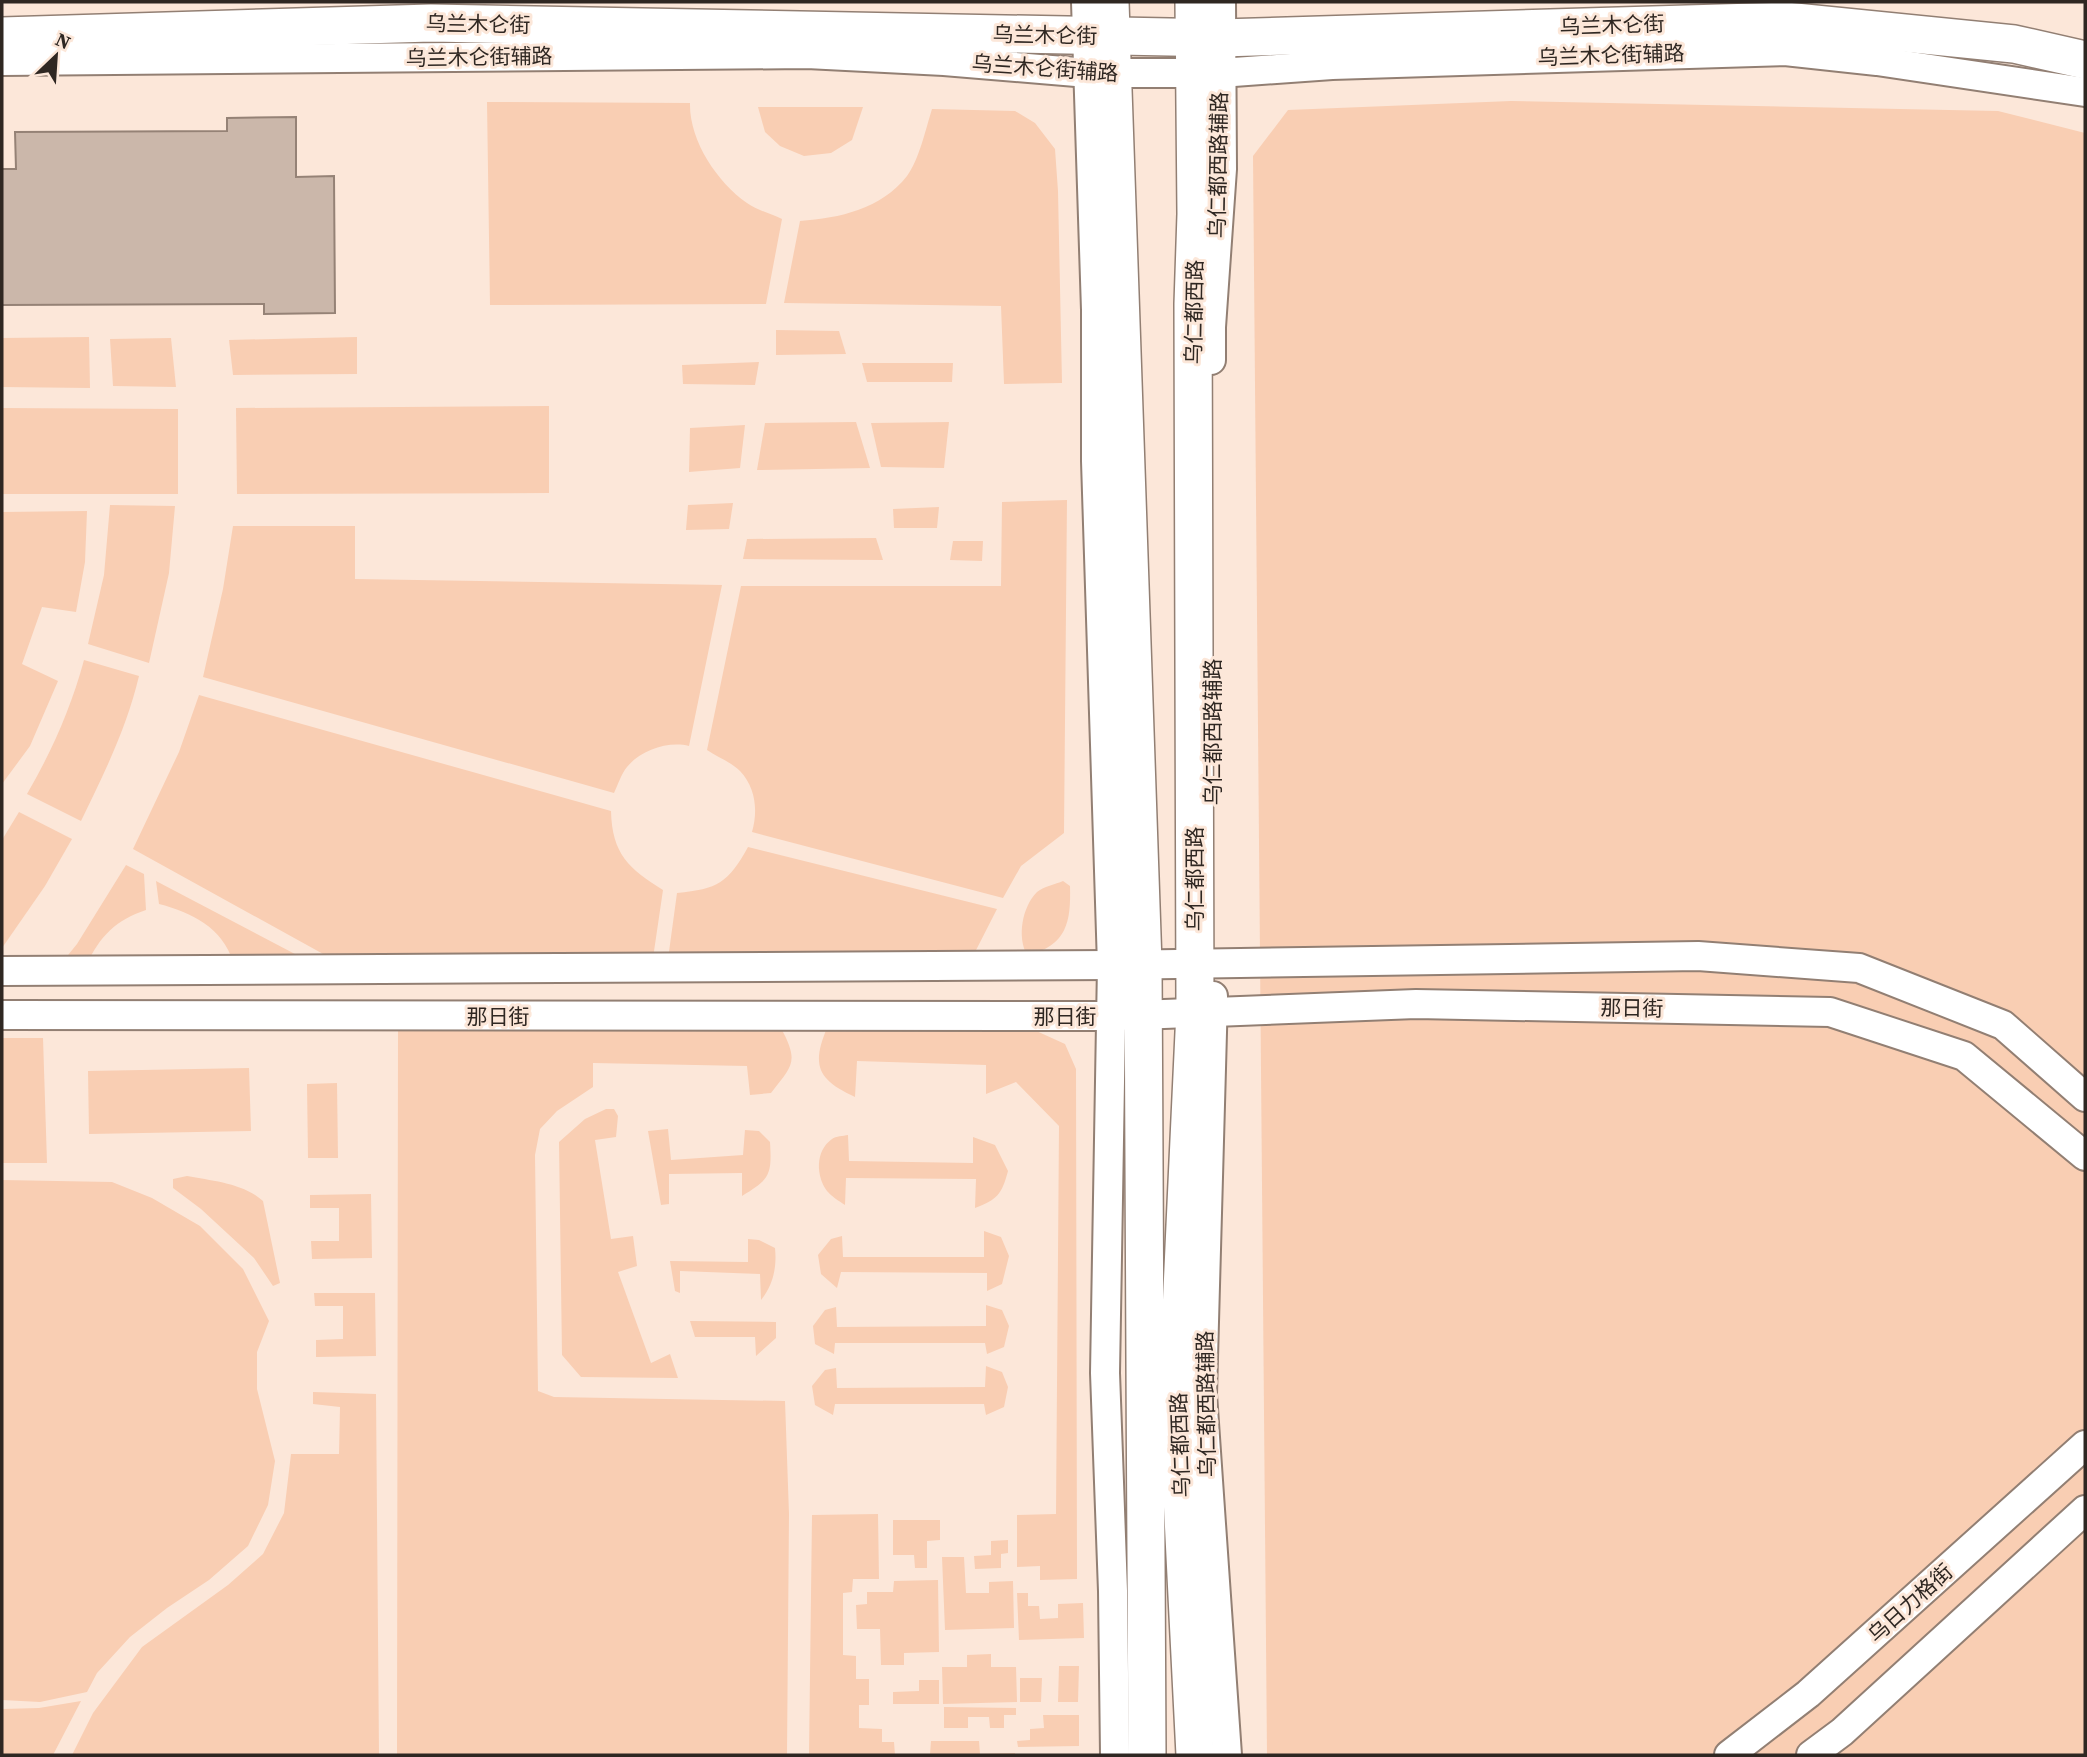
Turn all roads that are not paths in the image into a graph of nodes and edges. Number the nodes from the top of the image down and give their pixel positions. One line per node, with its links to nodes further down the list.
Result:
1 (1194, 2): 8 (main road, 乌仁都西路)
2 (1221, 2): 8 (street)
3 (1098, 19): 4 (main road, 乌兰木仑街); 8 (main road, 乌兰木仑街); 11 (main road, 乌仁都西路)
4 (420, 21): 7 (main road, 乌兰木仑街); 10 (street, 乌兰木仑街辅路); 11 (street, 乌兰木仑街辅路)
5 (1746, 24): 6 (main road, 乌兰木仑街); 8 (main road, 乌兰木仑街)
6 (1785, 25): 9 (main road, 乌兰木仑街); 12 (street)
7 (2, 36)
8 (1207, 55): 11 (street, 乌兰木仑街辅路); 13 (main road, 乌仁都西路)
9 (2085, 60)
10 (2, 61)
11 (1100, 73): 14 (main road, 乌仁都西路)
12 (2085, 92)
13 (1204, 963): 14 (street); 16 (main road, 乌仁都西路); 19 (street)
14 (1128, 964): 15 (street); 18 (main road, 乌仁都西路)
15 (2, 971)
16 (1204, 1012): 18 (street, 那日街); 20 (street, 那日街); 25 (main road, 乌仁都西路); 26 (street, 乌仁都西路辅路)
17 (2, 1015): 18 (street, 那日街)
18 (1128, 1015): 23 (street); 24 (main road, 乌仁都西路)
19 (2085, 1097)
20 (2085, 1156)
21 (2085, 1445): 27 (street, 乌日力格街)
22 (2085, 1510): 28 (street)
23 (1115, 1755)
24 (1147, 1755)
25 (1195, 1755)
26 (1227, 1755)
27 (1729, 1755)
28 (1811, 1755)

